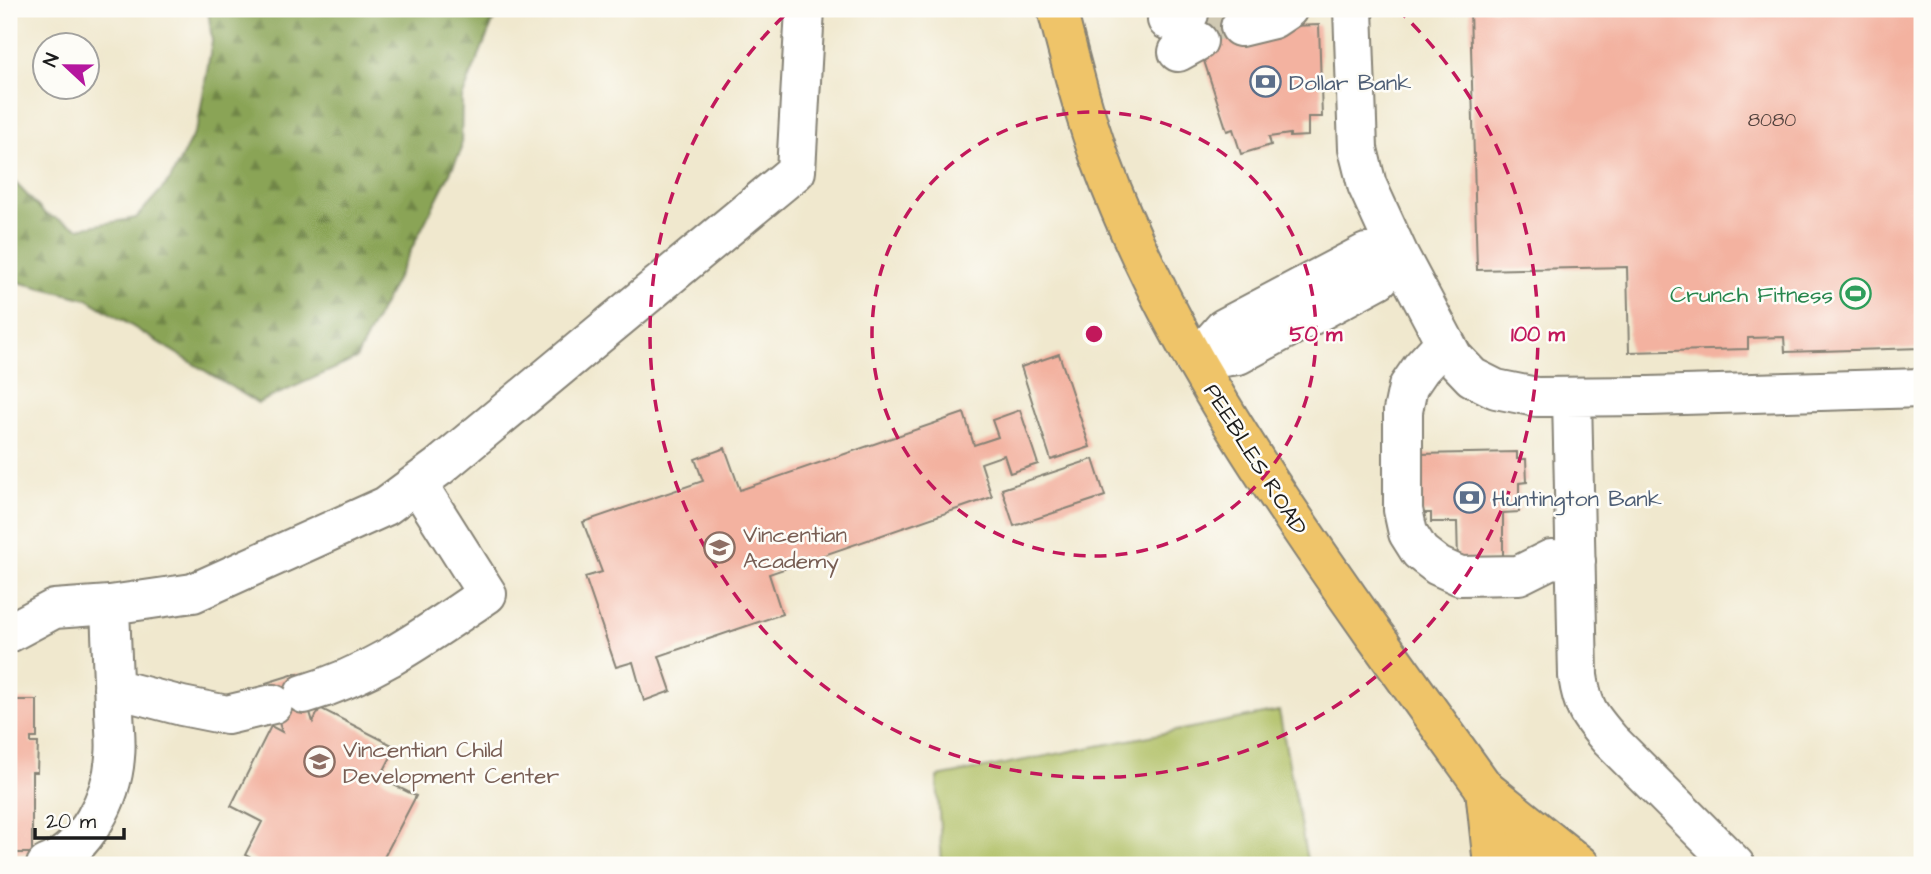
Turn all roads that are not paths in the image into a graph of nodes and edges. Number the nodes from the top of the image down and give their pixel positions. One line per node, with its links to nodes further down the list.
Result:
1 (805, 9): 11 (lane)
2 (1057, 9): 8 (main road, PEEBLES ROAD)
3 (1288, 9): 5 (lane)
4 (1353, 9): 6 (lane)
5 (1244, 17)
6 (1398, 253): 7 (lane); 8 (lane)
7 (1445, 342): 10 (lane); 12 (lane)
8 (1195, 360): 16 (main road, PEEBLES ROAD)
9 (1922, 388): 10 (lane)
10 (1572, 397): 12 (lane)
11 (417, 483): 13 (lane); 15 (lane)
12 (1576, 561): 21 (lane)
13 (110, 605): 14 (lane); 15 (lane)
14 (9, 634)
15 (113, 688): 17 (lane)
16 (1485, 789): 18 (main road); 19 (main road, PEEBLES ROAD); 20 (main road)
17 (46, 865)
18 (1493, 865)
19 (1540, 865)
20 (1580, 865)
21 (1735, 865)

